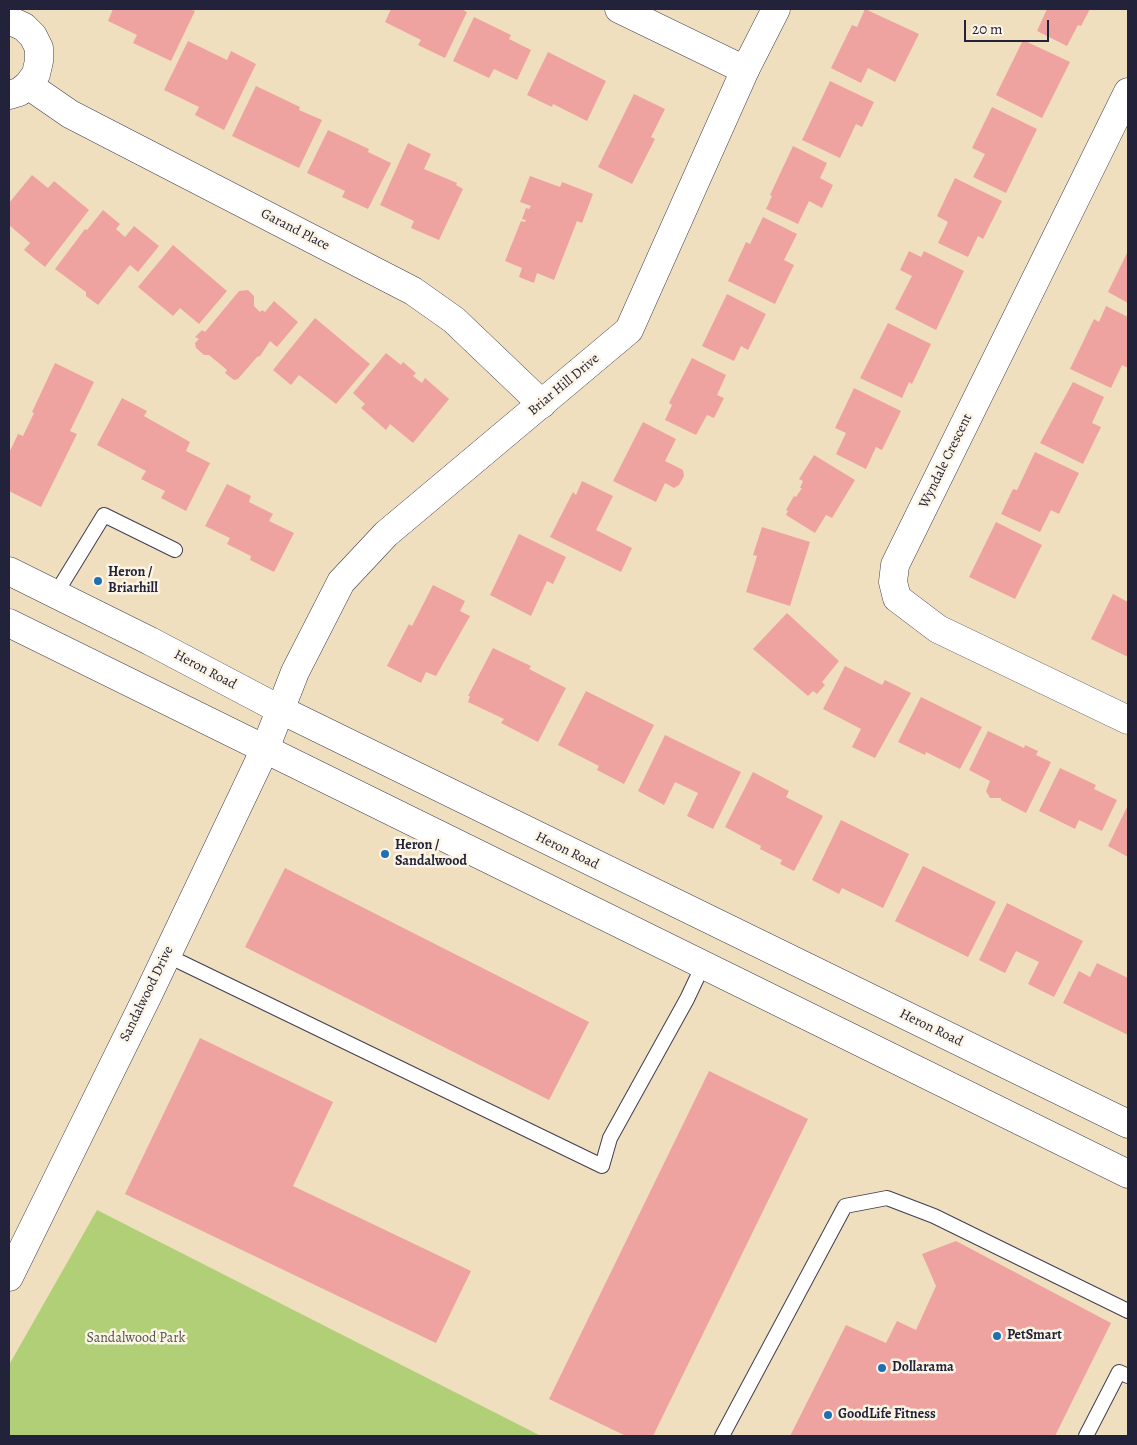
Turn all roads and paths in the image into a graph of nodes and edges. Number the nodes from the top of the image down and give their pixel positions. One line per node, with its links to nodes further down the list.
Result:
1 (619, 9): 4 (street)
2 (776, 9): 4 (street, Briar Hill Drive)
3 (9, 20): 5 (street, Garand Place)
4 (745, 70): 7 (street, Briar Hill Drive)
5 (18, 90): 7 (street, Garand Place)
6 (1128, 92): 13 (street, Wyndale Crescent)
7 (542, 404): 12 (street, Briar Hill Drive)
8 (175, 550): 10 (lane)
9 (9, 571): 10 (street, Heron Road)
10 (55, 595): 12 (street, Heron Road)
11 (9, 623): 14 (street)
12 (281, 710): 14 (street, Sandalwood Drive); 17 (street, Heron Road)
13 (1128, 720)
14 (265, 749): 15 (street, Sandalwood Drive); 16 (street)
15 (166, 955): 16 (lane); 19 (street, Sandalwood Drive)
16 (704, 963): 18 (street)
17 (1128, 1124)
18 (1128, 1174)
19 (9, 1277)
20 (1128, 1310): 22 (lane)
21 (1128, 1376): 23 (lane)
22 (722, 1436)
23 (1086, 1436)

